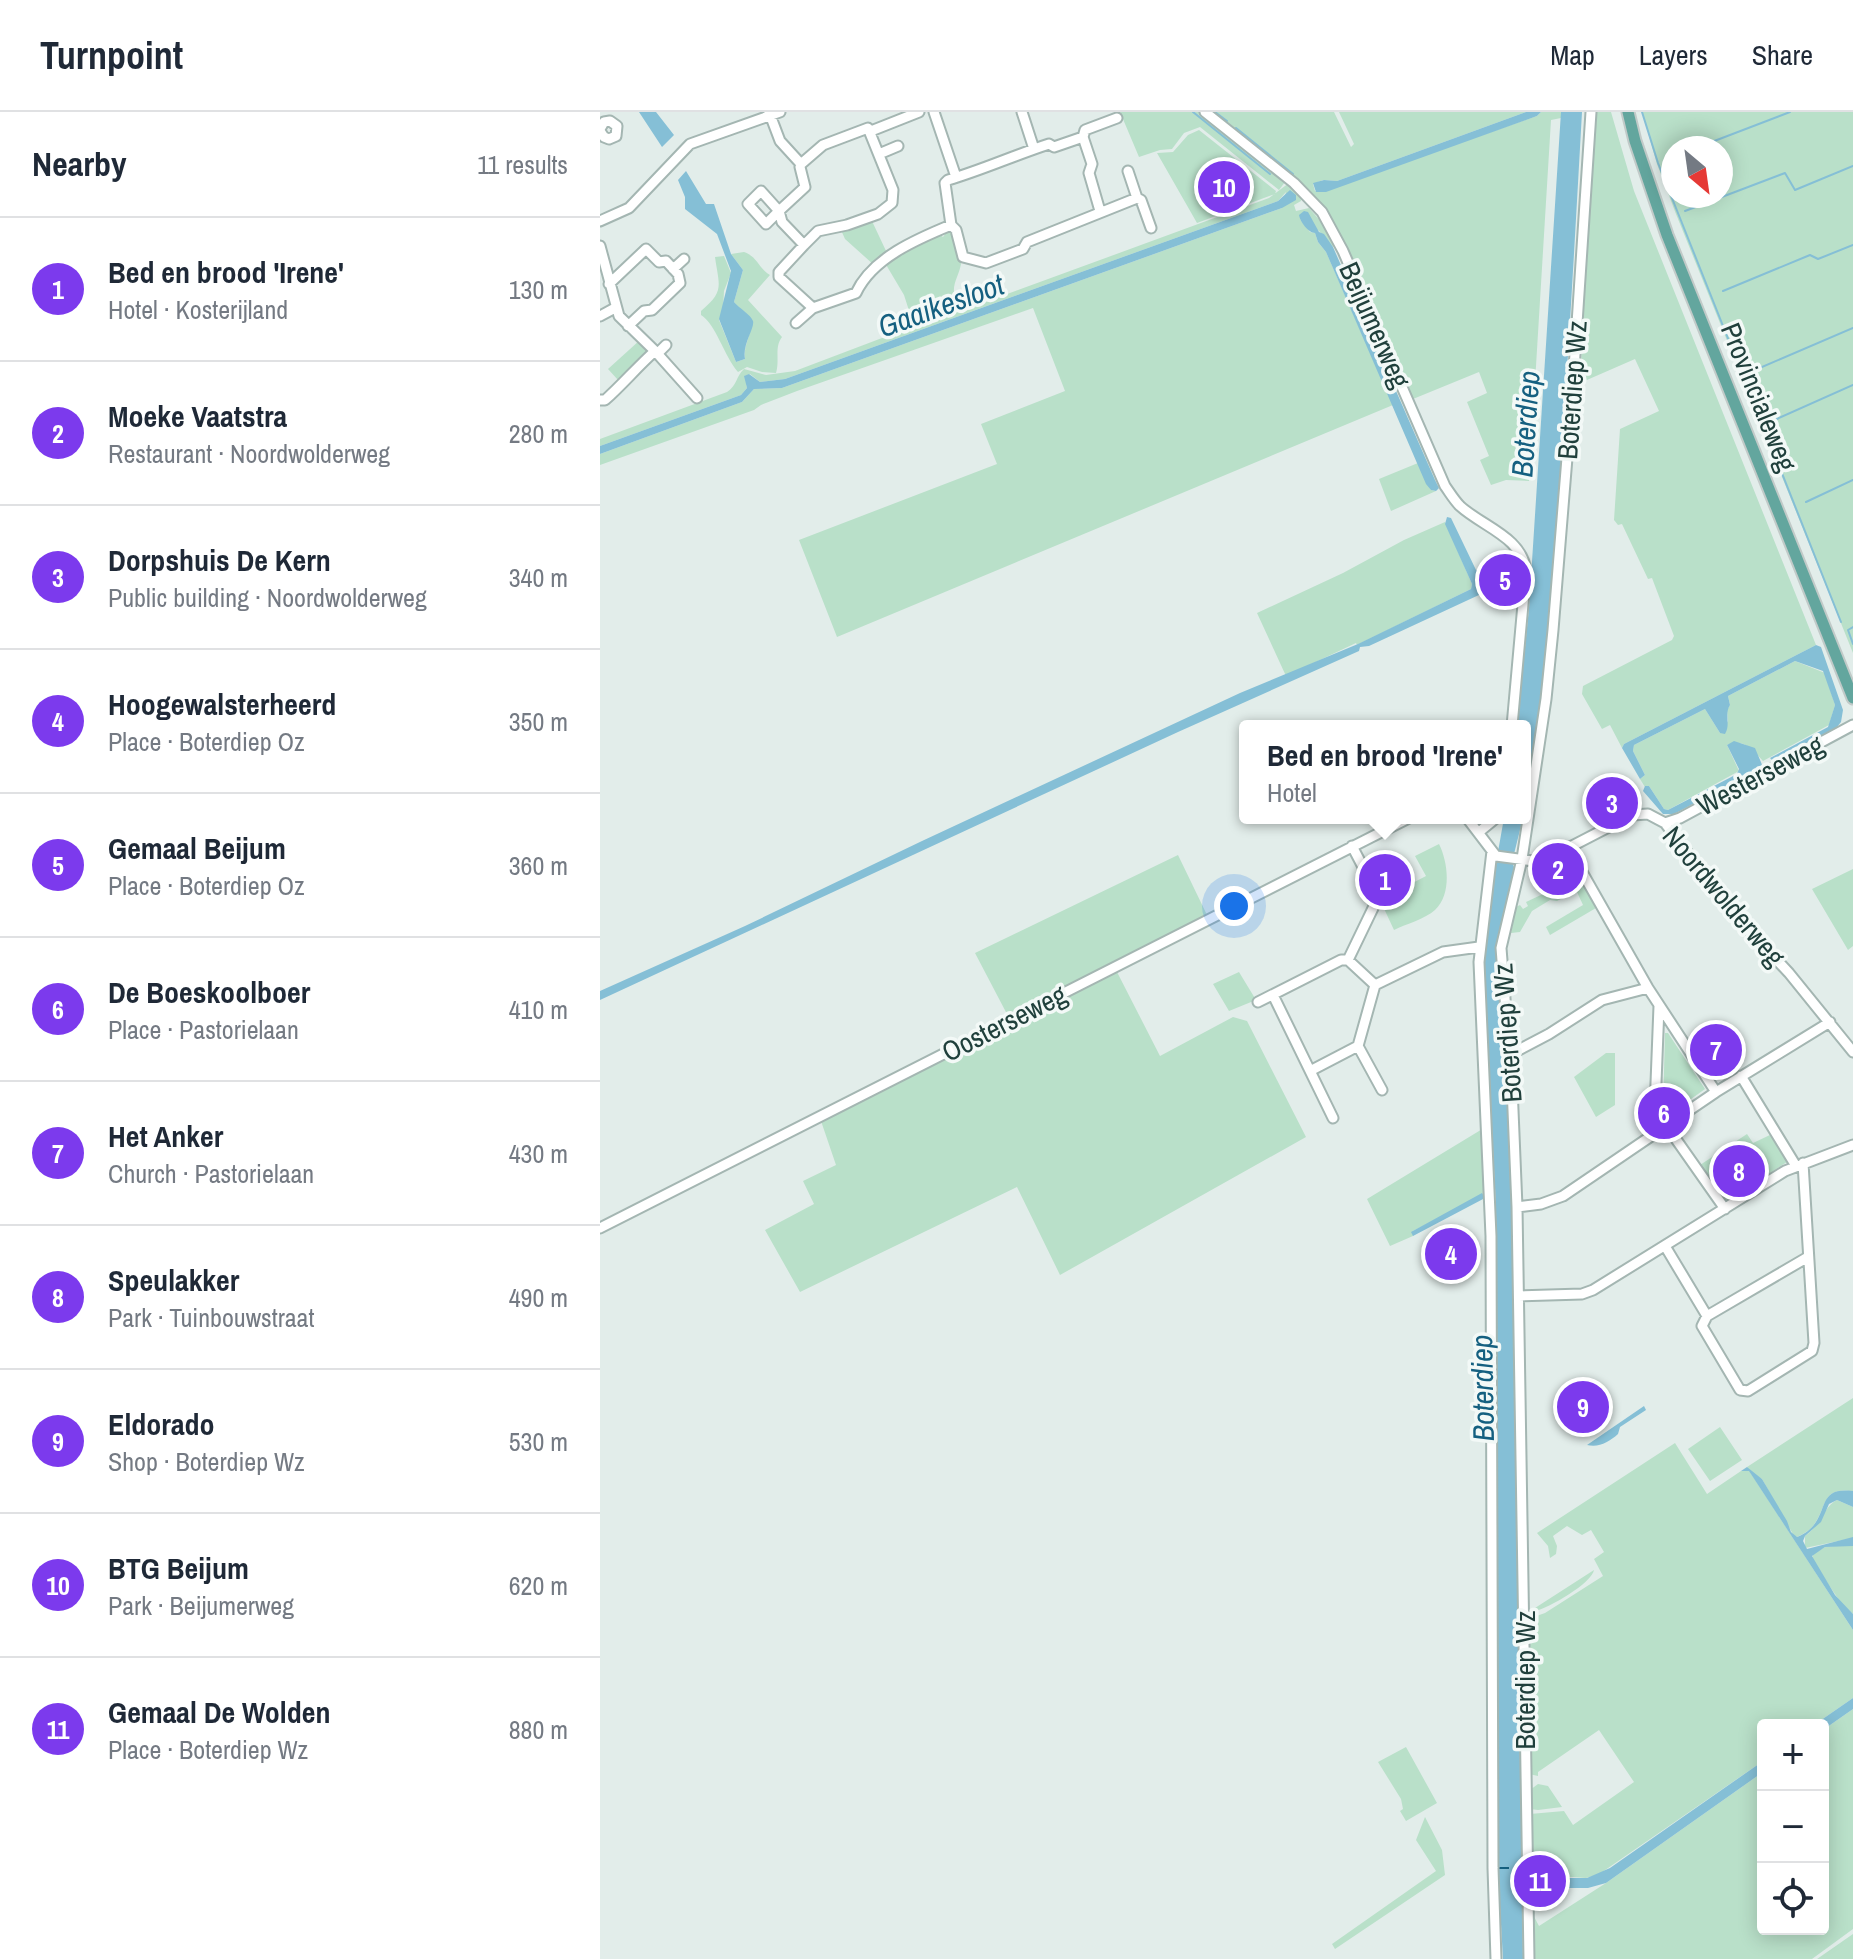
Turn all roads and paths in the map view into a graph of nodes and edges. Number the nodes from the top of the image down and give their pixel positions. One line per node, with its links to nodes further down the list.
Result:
1 (919, 112): 9 (street)
2 (934, 112): 16 (street)
3 (1022, 112): 12 (street)
4 (1205, 112): 37 (street, Beijumerweg)
5 (1591, 112): 39 (street, Boterdiep Wz)
6 (1628, 112): 36 (main road, Provincialeweg)
7 (773, 113): 14 (street); 19 (street)
8 (1117, 118): 10 (street)
9 (871, 131): 13 (street); 14 (street)
10 (1083, 137): 12 (street); 18 (street)
11 (898, 146): 13 (street)
12 (1034, 149): 16 (street)
13 (879, 154): 22 (street)
14 (801, 164): 22 (street)
15 (1128, 171): 17 (street)
16 (956, 177): 20 (street)
17 (1137, 198): 18 (street); 21 (street)
18 (1100, 211): 20 (street)
19 (600, 221)
20 (951, 225): 28 (street)
21 (1151, 228)
22 (804, 245): 28 (street)
23 (600, 246): 26 (street)
24 (684, 259): 25 (street)
25 (673, 269): 26 (street); 31 (street)
26 (609, 284): 27 (street)
27 (615, 308): 29 (street); 31 (street)
28 (813, 308): 30 (street)
29 (600, 316)
30 (796, 323)
31 (628, 326): 33 (street)
32 (666, 345): 33 (street)
33 (656, 352): 34 (street); 35 (street)
34 (697, 398)
35 (600, 400)
36 (1853, 698)
37 (1513, 720)
38 (1853, 725): 40 (street, Westerseweg)
39 (1531, 791)
40 (1665, 823): 47 (street, Noordwolderweg); 57 (street, Noordwolderweg)
41 (1397, 824): 46 (street, Oosterseweg)
42 (1472, 824): 45 (street)
43 (1489, 824): 45 (street)
44 (1526, 824): 49 (street, Boterdiep Wz)
45 (1479, 832): 48 (street)
46 (1352, 846): 51 (street); 72 (street, Oosterseweg)
47 (1569, 849): 49 (street, Noordwolderweg); 53 (street)
48 (1494, 853): 49 (street); 50 (street)
49 (1520, 859): 60 (street, Boterdiep Wz)
50 (1479, 947): 52 (street); 77 (street)
51 (1348, 960): 52 (street); 54 (street)
52 (1375, 985): 58 (street)
53 (1648, 988): 56 (street); 60 (street)
54 (1273, 995): 55 (street); 61 (street)
55 (1258, 1002)
56 (1659, 1005): 64 (street); 67 (street)
57 (1830, 1022): 59 (street, Noordwolderweg); 62 (street)
58 (1358, 1046): 61 (street); 63 (street)
59 (1853, 1052)
60 (1509, 1055): 70 (street, Boterdiep Wz)
61 (1310, 1071): 65 (street)
62 (1741, 1076): 64 (street); 69 (street)
63 (1382, 1090)
64 (1716, 1092): 66 (street)
65 (1333, 1118)
66 (1666, 1125): 67 (street); 71 (street)
67 (1654, 1134): 70 (street)
68 (1853, 1145): 69 (street)
69 (1800, 1165): 71 (street); 74 (street)
70 (1517, 1207): 75 (street, Boterdiep Wz)
71 (1725, 1209): 73 (street)
72 (600, 1228)
73 (1665, 1246): 75 (street); 76 (street)
74 (1808, 1257): 76 (street); 76 (street)
75 (1519, 1296): 78 (street, Boterdiep Wz)
76 (1707, 1316)
77 (1496, 1959)
78 (1529, 1959)

